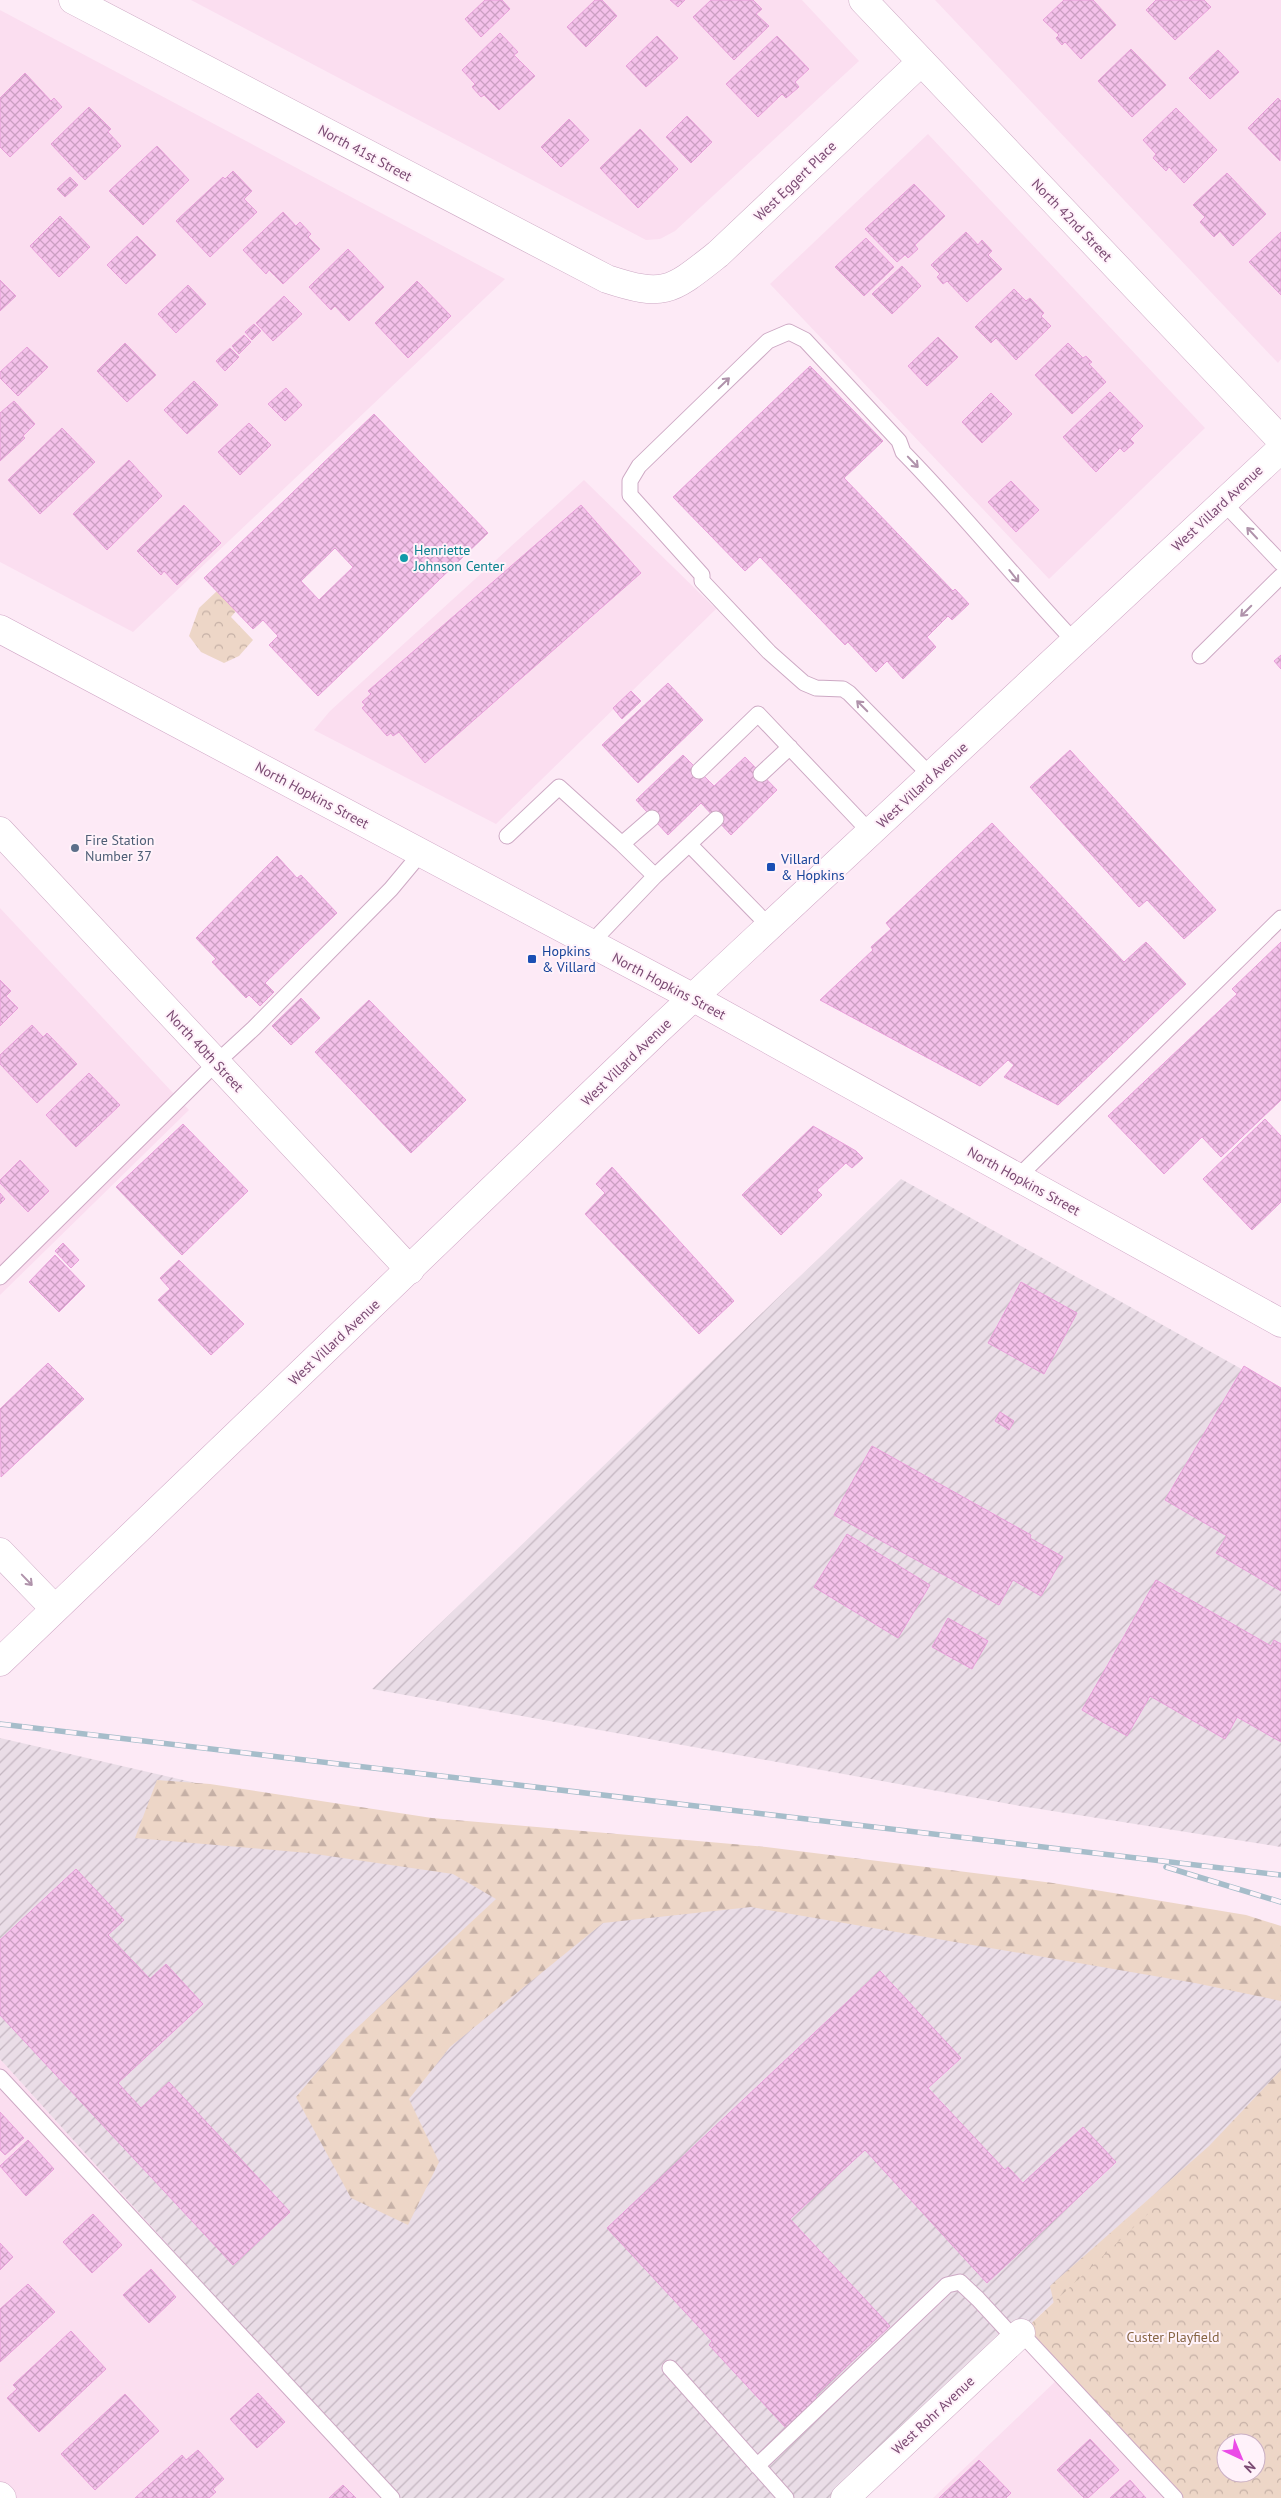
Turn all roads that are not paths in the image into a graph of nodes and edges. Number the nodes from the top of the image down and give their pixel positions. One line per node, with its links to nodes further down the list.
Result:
1 (73, 0): 4 (street, North 41st Street)
2 (863, 0): 3 (street, North 42nd Street)
3 (921, 62): 4 (street, West Eggert Place); 5 (street, North 42nd Street)
4 (662, 291)
5 (1281, 440)
6 (1281, 449): 7 (street, West Villard Avenue)
7 (1224, 503): 8 (lane, one-way to 7); 11 (street, West Villard Avenue)
8 (1281, 563)
9 (1281, 576): 12 (lane, one-way to 12)
10 (0, 629): 24 (street, North Hopkins Street)
11 (1075, 642): 16 (street, West Villard Avenue); 16 (lane, one-way to 11)
12 (1200, 656)
13 (790, 747): 14 (lane); 15 (lane); 20 (lane)
14 (699, 771)
15 (762, 774)
16 (931, 776): 20 (street, West Villard Avenue)
17 (652, 818): 22 (lane)
18 (716, 819): 23 (lane)
19 (0, 831): 30 (street, North 40th Street)
20 (871, 833): 27 (street, West Villard Avenue)
21 (507, 836): 22 (lane)
22 (622, 844): 25 (lane)
23 (689, 844): 25 (lane); 27 (lane)
24 (421, 853): 28 (street, North Hopkins Street); 30 (lane)
25 (655, 876): 28 (lane)
26 (1281, 918): 31 (lane)
27 (770, 927): 29 (street, West Villard Avenue)
28 (591, 944): 29 (street, North Hopkins Street)
29 (694, 998): 31 (street, North Hopkins Street); 32 (street, West Villard Avenue)
30 (216, 1062): 32 (street, North 40th Street); 33 (lane)
31 (1017, 1178): 34 (street, North Hopkins Street)
32 (410, 1270): 36 (street, West Villard Avenue)
33 (0, 1277)
34 (1281, 1323)
35 (0, 1552): 36 (street, one-way to 36)
36 (54, 1608): 37 (street, West Villard Avenue)
37 (0, 1662)
38 (0, 2077): 42 (lane)
39 (1018, 2336): 41 (lane); 44 (street, West Rohr Avenue); 45 (lane)
40 (670, 2368): 41 (lane)
41 (757, 2466): 43 (lane)
42 (392, 2498)
43 (786, 2498)
44 (845, 2498)
45 (1175, 2498)

